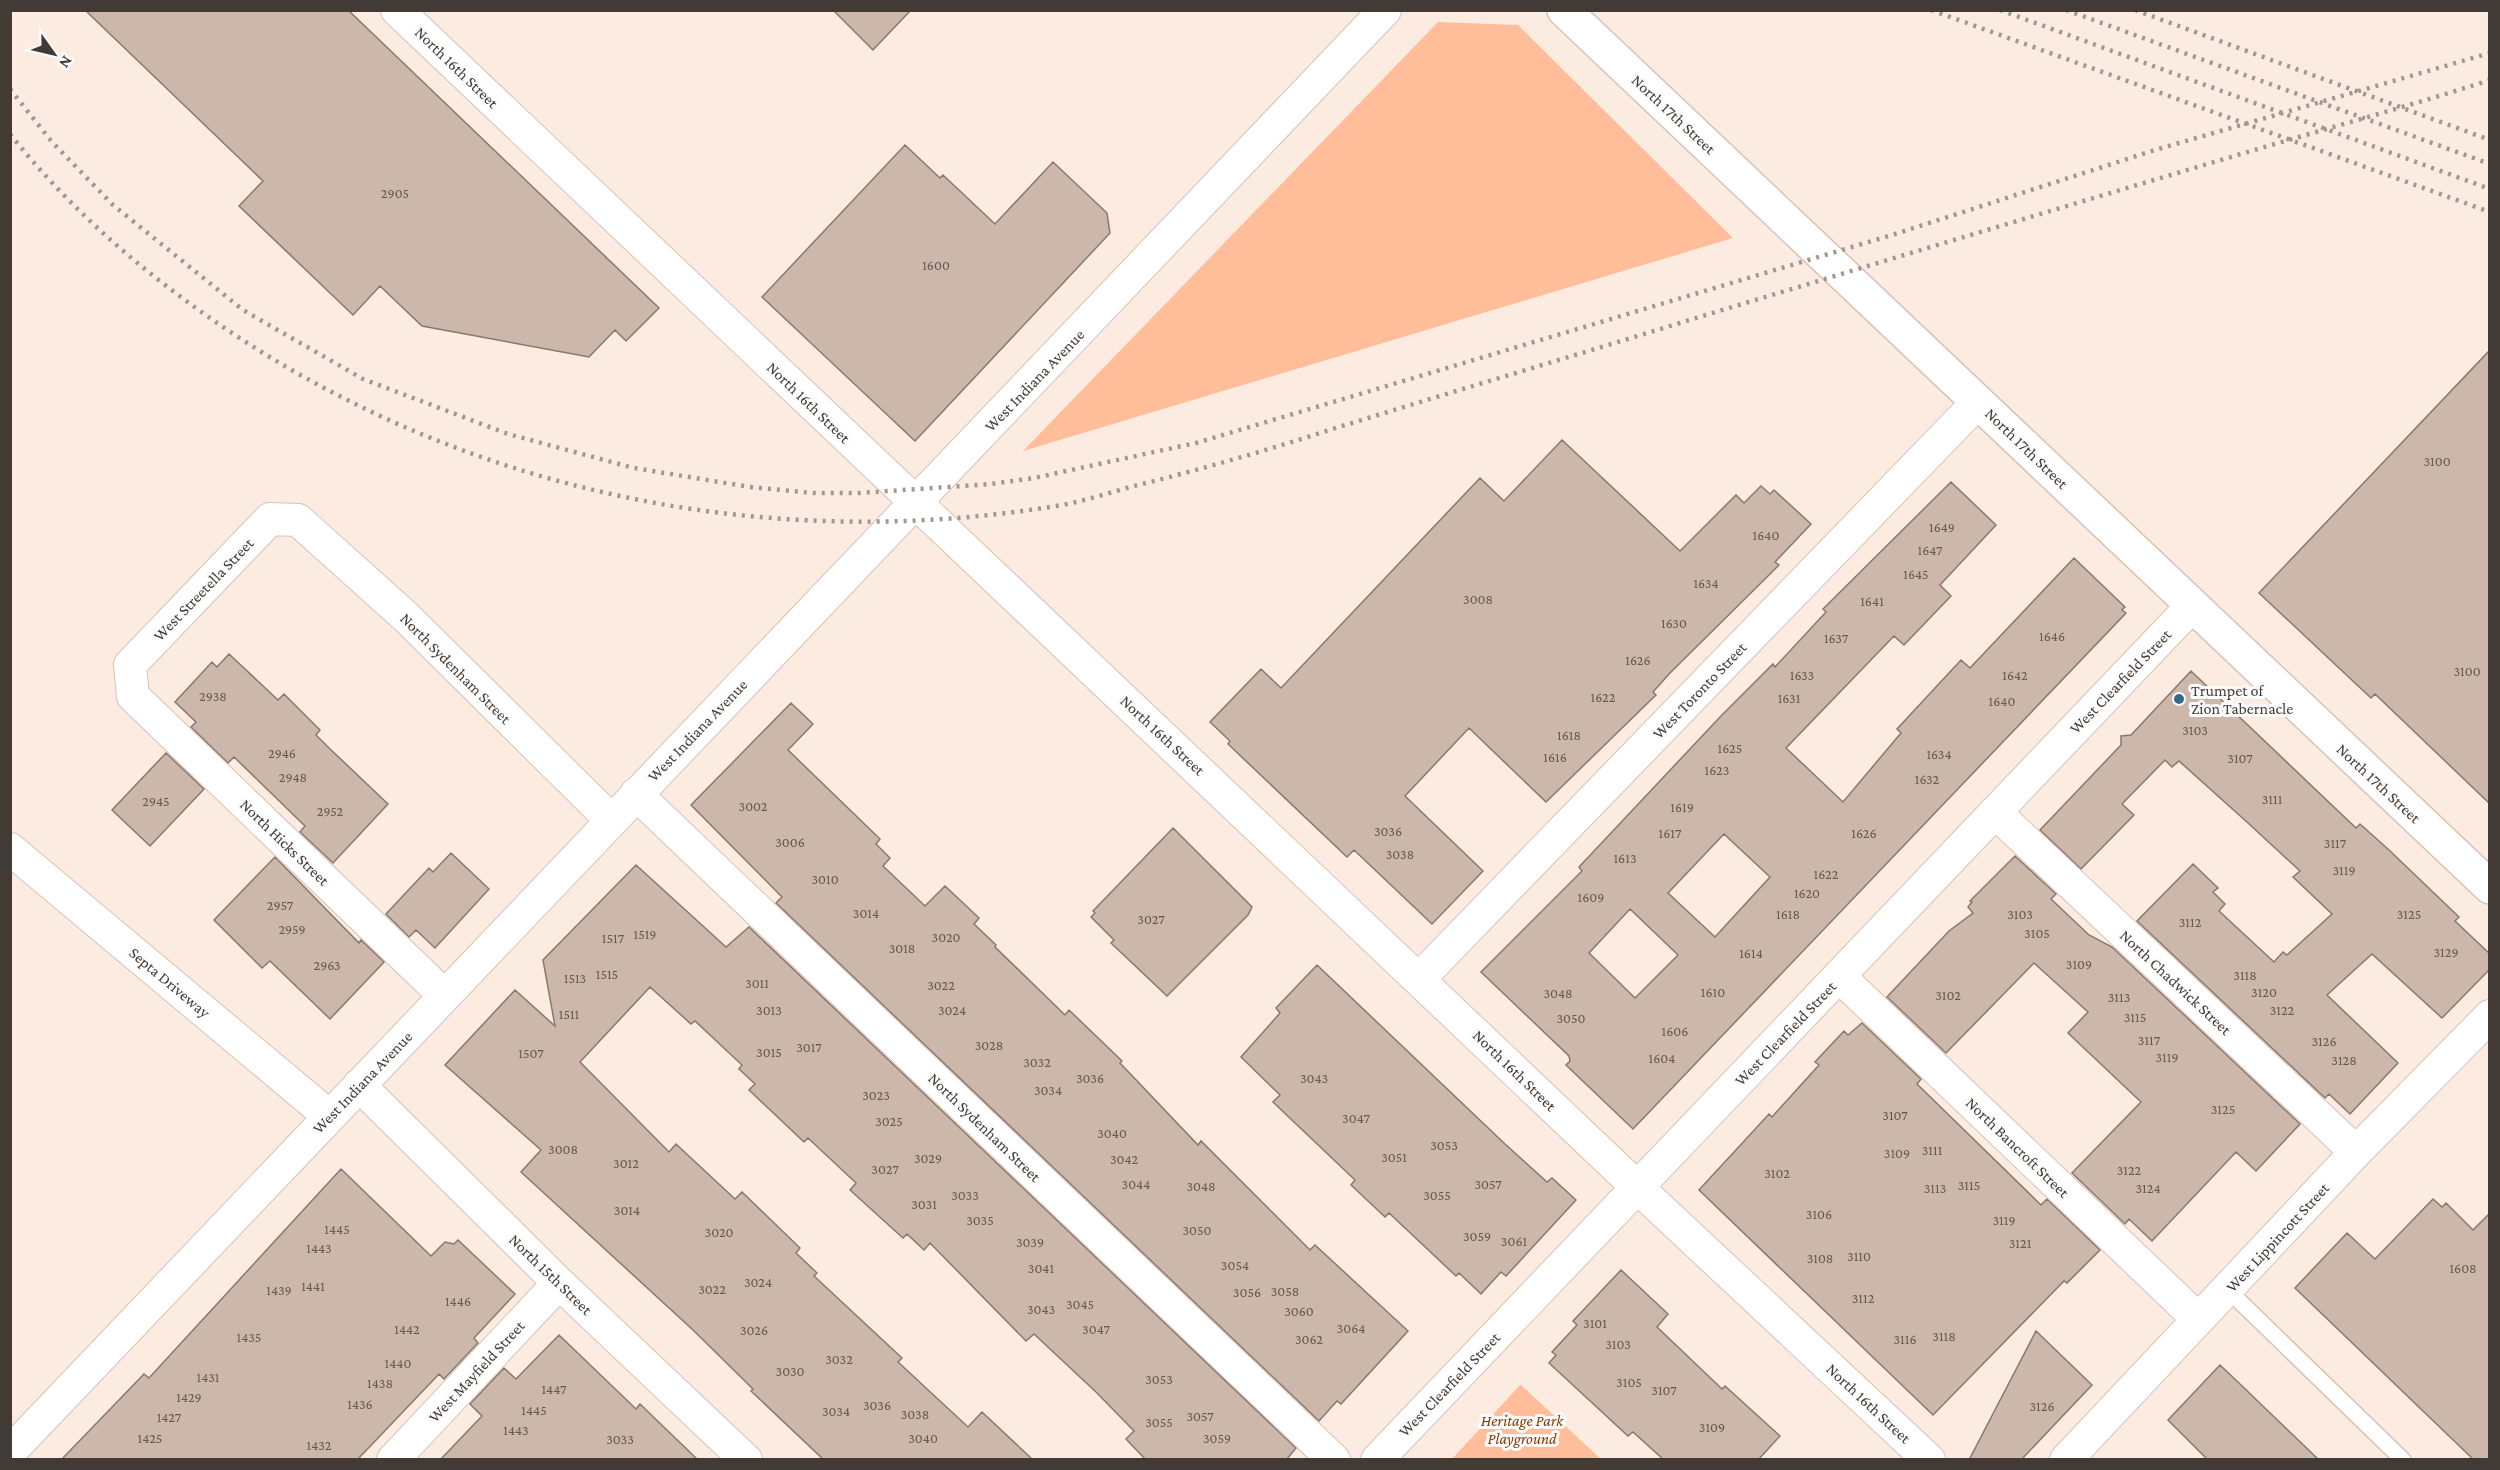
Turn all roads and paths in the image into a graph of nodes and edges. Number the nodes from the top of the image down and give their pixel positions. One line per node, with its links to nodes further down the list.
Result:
1 (397, 10): 5 (street, North 16th Street)
2 (1385, 10): 5 (street, West Indiana Avenue)
3 (1563, 10): 4 (street, North 17th Street)
4 (1978, 402): 7 (street, North 17th Street); 15 (street, West Toronto Street)
5 (916, 503): 9 (street, West Indiana Avenue); 15 (street, North 16th Street)
6 (298, 520): 8 (street, West Streetella Street); 11 (street, North Sydenham Street)
7 (2192, 606): 10 (street, West Clearfield Street); 13 (street, North 17th Street)
8 (132, 684): 16 (street, North Hicks Street)
9 (636, 794): 11 (street, West Indiana Avenue); 28 (street, North Sydenham Street)
10 (1995, 812): 14 (street, West Clearfield Street); 20 (street, North Chadwick Street)
11 (611, 820): 16 (street, West Indiana Avenue)
12 (10, 849): 19 (street, Septa Driveway)
13 (2490, 887)
14 (1839, 975): 21 (street, West Clearfield Street); 24 (street, North Bancroft Street)
15 (1419, 979): 21 (street, North 16th Street)
16 (445, 996): 18 (street, West Indiana Avenue)
17 (2490, 1016): 20 (street, West Lippincott Street)
18 (359, 1085): 19 (street, West Indiana Avenue); 22 (street, North 15th Street)
19 (329, 1116): 25 (street, West Indiana Avenue)
20 (2356, 1152): 23 (street, West Lippincott Street)
21 (1637, 1188): 29 (street, West Clearfield Street); 30 (street, North 16th Street)
22 (559, 1283): 26 (street, North 15th Street); 27 (street, West Mayfield Street)
23 (2228, 1290): 24 (street, West Lippincott Street); 32 (lane)
24 (2198, 1319): 31 (street, West Lippincott Street)
25 (10, 1452)
26 (745, 1459)
27 (393, 1460)
28 (1334, 1460)
29 (1377, 1460)
30 (1929, 1460)
31 (2066, 1460)
32 (2403, 1460)

